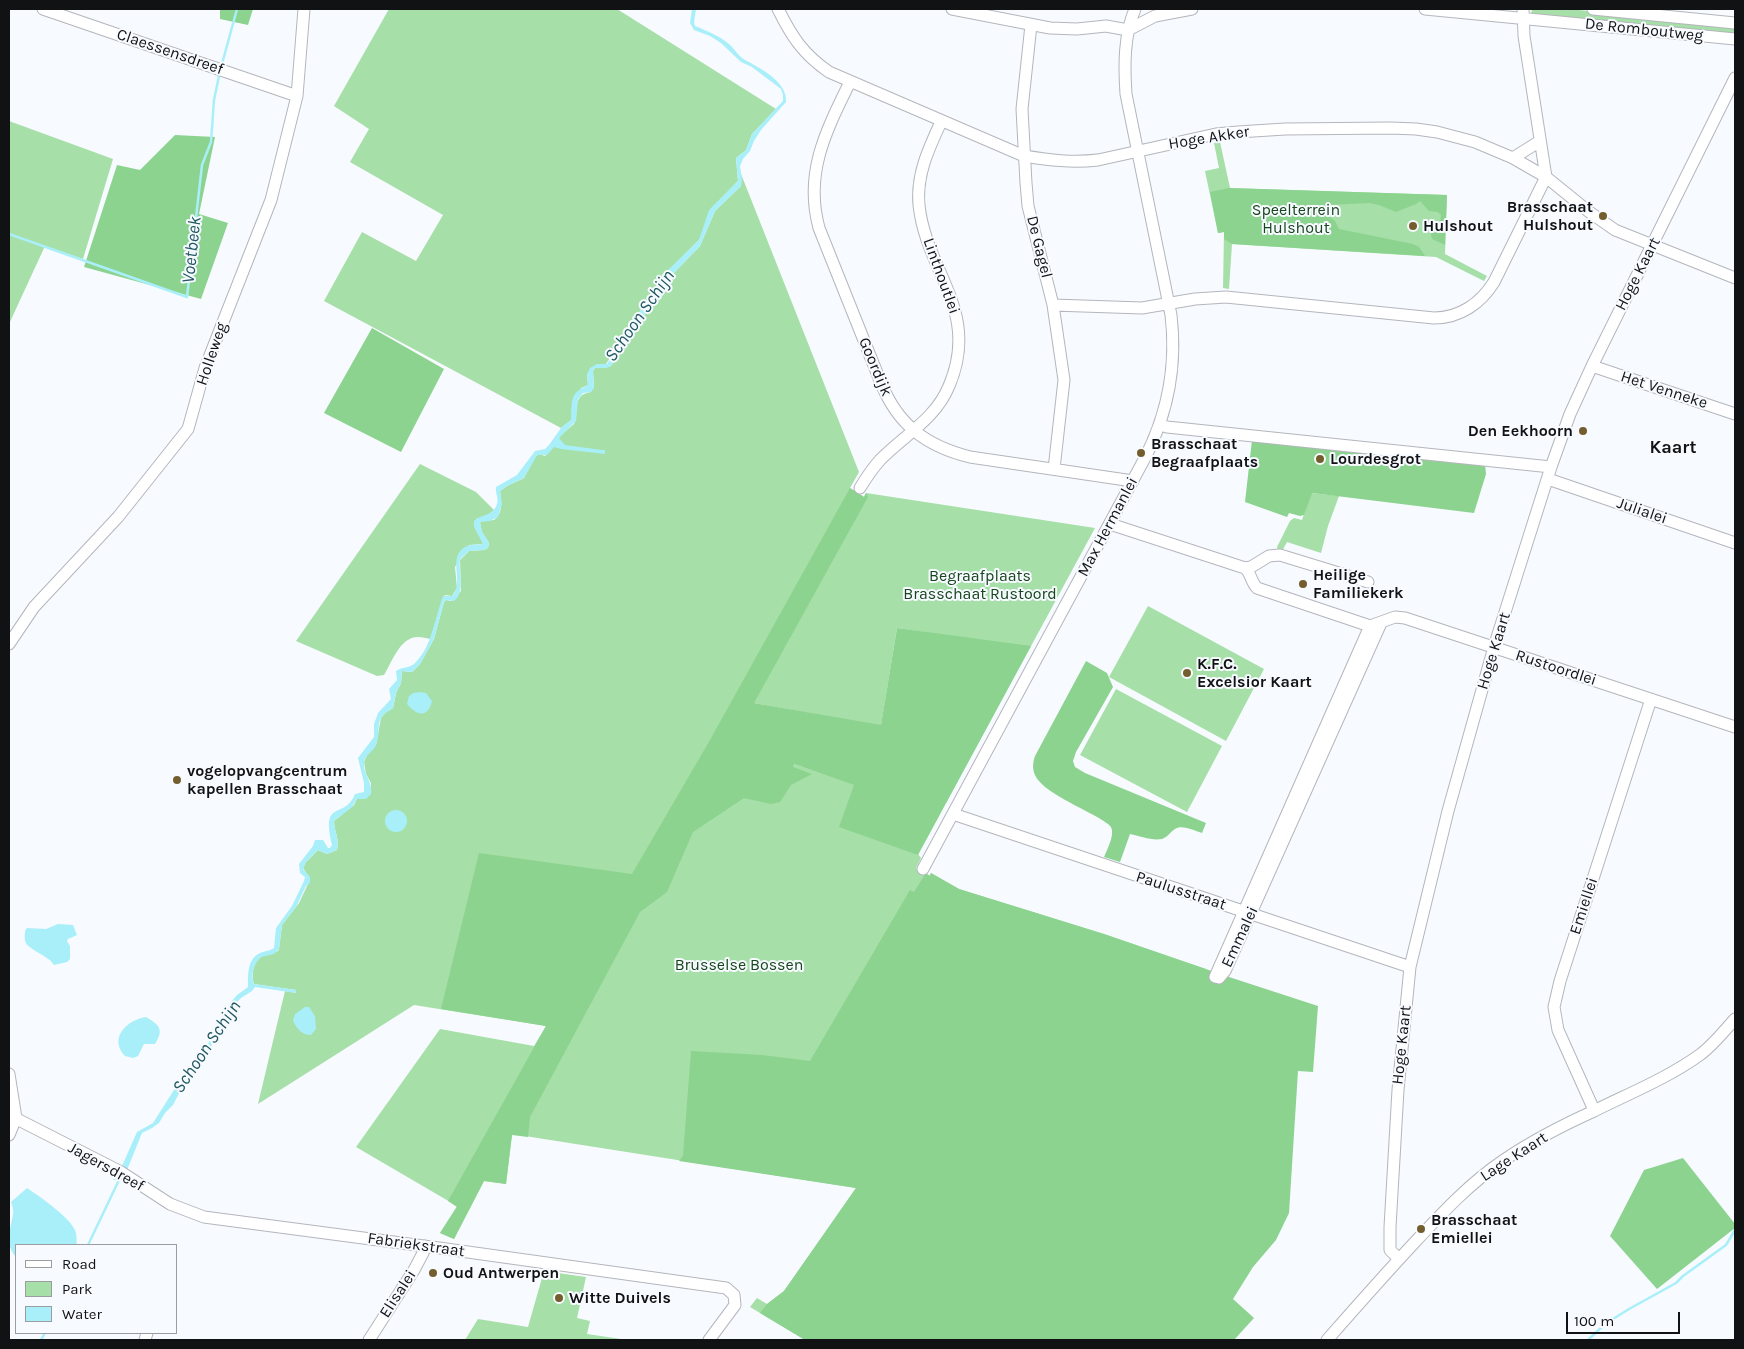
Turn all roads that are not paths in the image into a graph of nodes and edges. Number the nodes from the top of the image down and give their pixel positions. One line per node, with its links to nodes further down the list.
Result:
1 (43, 9): 18 (street, Claessensdreef)
2 (304, 9): 18 (street, Holleweg)
3 (1192, 9): 10 (street)
4 (1425, 9): 9 (street, De Romboutweg)
5 (1593, 9): 11 (street, De Romboutweg)
6 (960, 10): 12 (street)
7 (779, 11): 17 (street, Hoge Akker)
8 (1134, 12): 10 (street); 13 (street); 14 (street, Max Hermanlei)
9 (1523, 13): 15 (street, De Romboutweg); 20 (street)
10 (1155, 16): 14 (street)
11 (1735, 23)
12 (1031, 25): 13 (street); 22 (street, De Gagel)
13 (1106, 26): 14 (street)
14 (1128, 30): 21 (street, Max Hermanlei)
15 (1735, 39)
16 (1735, 78): 25 (street, Hoge Kaart)
17 (850, 82): 19 (street, Hoge Akker); 32 (street, Goordijk)
18 (297, 96): 42 (street, Holleweg)
19 (941, 122): 22 (street, Hoge Akker); 32 (street, Linthoutlei)
20 (1540, 141): 23 (street); 24 (street)
21 (1138, 151): 22 (street, Hoge Akker); 23 (street, Hoge Akker); 27 (street, Max Hermanlei)
22 (1024, 156): 28 (street, De Gagel)
23 (1513, 158): 24 (street, Hoge Akker)
24 (1546, 177): 25 (street, Hoge Akker); 27 (street)
25 (1653, 246): 26 (street, Hoge Akker); 29 (street, Hoge Kaart)
26 (1735, 278)
27 (1169, 304): 28 (street); 31 (street, Max Hermanlei)
28 (1053, 305): 33 (street, De Gagel)
29 (1592, 366): 30 (street, Het Venneke); 34 (street, Hoge Kaart)
30 (1735, 414)
31 (1160, 425): 34 (street, Julialei); 35 (street, Max Hermanlei)
32 (914, 431): 33 (street, Goordijk); 36 (street, Linthoutlei)
33 (1054, 469): 35 (street, Goordijk)
34 (1550, 473): 38 (street, Julialei); 43 (street, Hoge Kaart)
35 (1133, 481): 37 (street, Max Hermanlei)
36 (860, 488)
37 (1110, 524): 39 (street); 46 (street, Max Hermanlei)
38 (1735, 543)
39 (1245, 568): 40 (street); 41 (street)
40 (1368, 582)
41 (1375, 624): 43 (street, Rustoordlei); 48 (street, Emmalei)
42 (9, 644)
43 (1494, 647): 44 (street, Rustoordlei); 49 (street, Hoge Kaart)
44 (1651, 699): 45 (street, Rustoordlei); 52 (street, Emiellei)
45 (1735, 727)
46 (953, 814): 47 (street, Max Hermanlei); 48 (street, Paulusstraat)
47 (923, 869)
48 (1247, 913): 48 (street, Emmalei); 49 (street, Paulusstraat)
49 (1410, 968): 57 (street, Hoge Kaart)
50 (1735, 1019): 52 (street, Lage Kaart)
51 (9, 1074): 53 (street)
52 (1594, 1110): 57 (street, Lage Kaart)
53 (12, 1117): 54 (street); 55 (street, Jagersdreef)
54 (9, 1135)
55 (204, 1217): 56 (street, Fabriekstraat)
56 (425, 1246): 58 (street, Elisalei); 59 (street, Fabriekstraat)
57 (1399, 1259): 60 (street, Lage Kaart)
58 (368, 1340)
59 (709, 1340)
60 (1327, 1340)

